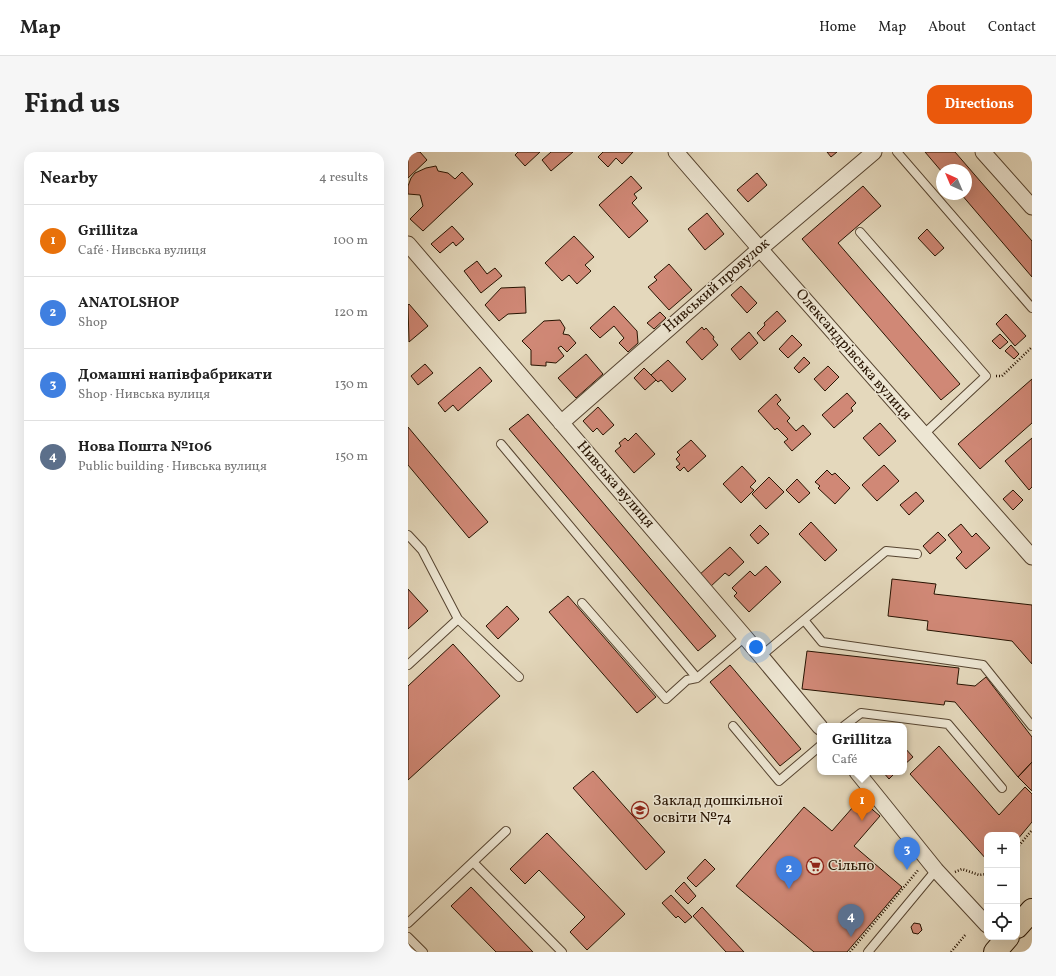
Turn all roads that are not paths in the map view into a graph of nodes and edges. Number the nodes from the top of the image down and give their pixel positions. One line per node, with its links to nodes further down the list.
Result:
1 (676, 152): 8 (street, Олександрівська вулиця)
2 (874, 152): 8 (street, Нивський провулок)
3 (897, 152): 9 (lane)
4 (983, 152): 5 (street)
5 (1032, 207)
6 (860, 232): 11 (lane)
7 (408, 244): 10 (street, Нивська вулиця)
8 (760, 249): 10 (street, Нивський провулок); 11 (street, Олександрівська вулиця)
9 (1032, 308)
10 (561, 423): 19 (street, Нивська вулиця)
11 (923, 434): 15 (street, Олександрівська вулиця)
12 (500, 444): 23 (lane)
13 (408, 535): 17 (lane)
14 (917, 554): 18 (lane)
15 (1032, 557)
16 (582, 603): 23 (lane)
17 (458, 619): 21 (lane); 22 (lane)
18 (804, 620): 20 (lane); 27 (lane)
19 (745, 637): 20 (street, Нивська вулиця); 23 (lane)
20 (761, 656): 24 (street, Нивська вулиця)
21 (408, 665)
22 (520, 677)
23 (697, 678)
24 (817, 723)
25 (848, 723): 30 (lane)
26 (733, 726): 28 (lane)
27 (1032, 726)
28 (817, 749)
29 (859, 775): 33 (street)
30 (1002, 788)
31 (506, 831): 32 (lane)
32 (473, 862): 37 (lane); 40 (lane)
33 (930, 867): 35 (street); 41 (lane)
34 (1032, 910): 36 (main road)
35 (984, 922)
36 (1020, 922)
37 (408, 923)
38 (408, 937): 39 (lane)
39 (423, 952)
40 (562, 952)
41 (868, 952)

